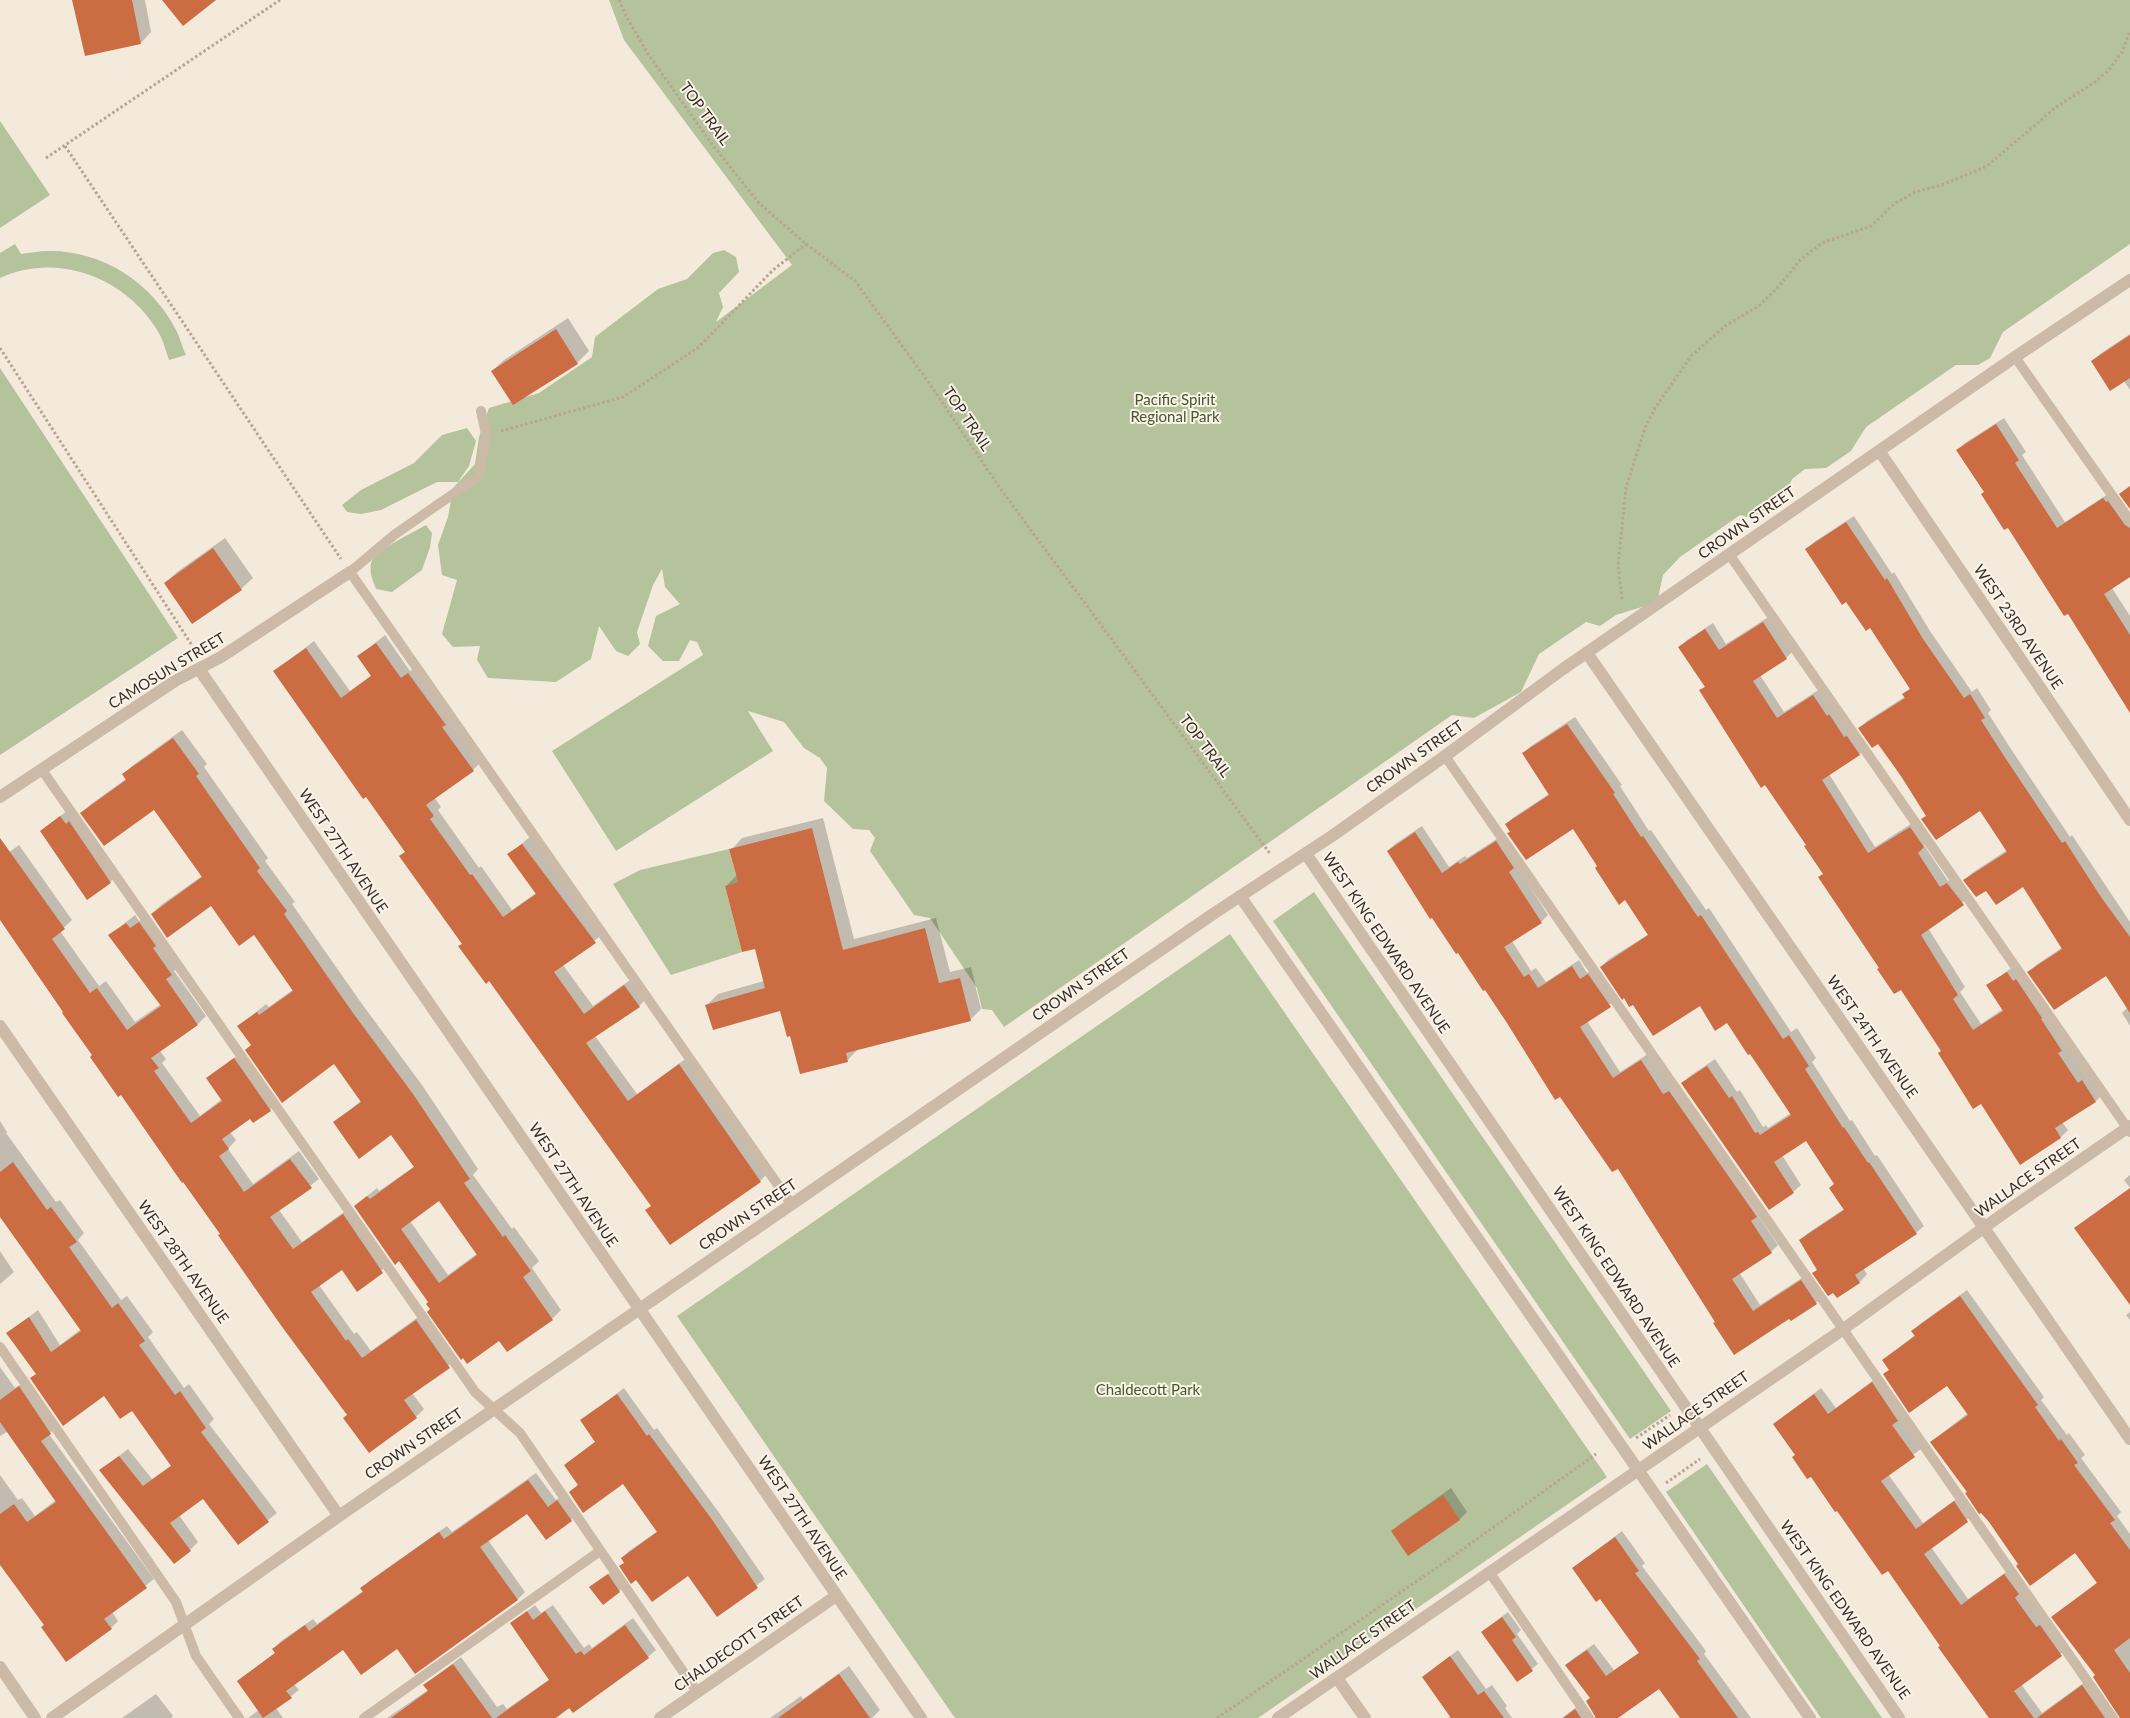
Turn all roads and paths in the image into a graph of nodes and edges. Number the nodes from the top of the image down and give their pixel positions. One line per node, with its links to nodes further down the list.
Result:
1 (280, 0): 4 (path)
2 (619, 0): 6 (path, TOP TRAIL)
3 (2130, 31): 16 (path)
4 (65, 146): 5 (path); 15 (path)
5 (46, 158)
6 (806, 244): 11 (path); 24 (path, TOP TRAIL)
7 (2130, 280): 9 (street, CROWN STREET)
8 (0, 348): 18 (path)
9 (2015, 357): 12 (street, CROWN STREET); 13 (lane)
10 (482, 411): 11 (lane)
11 (486, 434): 15 (lane)
12 (1880, 452): 14 (street, CROWN STREET); 22 (street, WEST 23RD AVENUE)
13 (2130, 521)
14 (1729, 554): 17 (street, CROWN STREET); 27 (lane)
15 (350, 572): 18 (street, CAMOSUN STREET); 28 (lane)
16 (1622, 599)
17 (1587, 653): 19 (street, CROWN STREET); 29 (street, WEST 24TH AVENUE)
18 (199, 669): 20 (street, CAMOSUN STREET); 30 (street, WEST 27TH AVENUE)
19 (1445, 756): 23 (street, CROWN STREET); 31 (lane)
20 (42, 770): 21 (street, CAMOSUN STREET); 33 (lane)
21 (0, 797)
22 (2130, 820)
23 (1306, 854): 24 (street, CROWN STREET); 35 (street, WEST KING EDWARD AVENUE)
24 (1281, 870): 25 (street, CROWN STREET)
25 (1240, 896): 28 (street, CROWN STREET); 40 (street)
26 (0, 1026): 42 (street, WEST 28TH AVENUE)
27 (2129, 1129): 29 (street, WALLACE STREET)
28 (792, 1205): 30 (street, CROWN STREET)
29 (1984, 1228): 31 (street, WALLACE STREET); 36 (street, WEST 24TH AVENUE)
30 (639, 1310): 33 (street, CROWN STREET); 45 (street, WEST 27TH AVENUE)
31 (1842, 1330): 35 (street, WALLACE STREET); 62 (lane)
32 (0, 1347): 46 (lane)
33 (494, 1409): 42 (street, CROWN STREET); 43 (lane)
34 (1674, 1412): 37 (path)
35 (1700, 1428): 40 (street, WALLACE STREET); 61 (street, WEST KING EDWARD AVENUE)
36 (2130, 1439)
37 (1633, 1440)
38 (1596, 1454): 56 (path)
39 (1704, 1456): 41 (path)
40 (1638, 1470): 44 (street, WALLACE STREET); 60 (street)
41 (1663, 1485)
42 (338, 1516): 46 (street, CROWN STREET)
43 (600, 1551): 49 (lane); 53 (lane)
44 (1490, 1573): 48 (street, WALLACE STREET); 59 (lane)
45 (836, 1596): 49 (street, CHALDECOTT STREET); 55 (street, WEST 27TH AVENUE)
46 (184, 1625): 51 (street, CROWN STREET); 52 (lane)
47 (0, 1667): 50 (street)
48 (1337, 1678): 57 (street, WALLACE STREET); 58 (street)
49 (697, 1692): 54 (street, CHALDECOTT STREET)
50 (35, 1718)
51 (52, 1718)
52 (239, 1718)
53 (364, 1718)
54 (660, 1718)
55 (921, 1718)
56 (1217, 1718)
57 (1278, 1718)
58 (1365, 1718)
59 (1589, 1718)
60 (1810, 1718)
61 (1900, 1718)
62 (2113, 1718)

